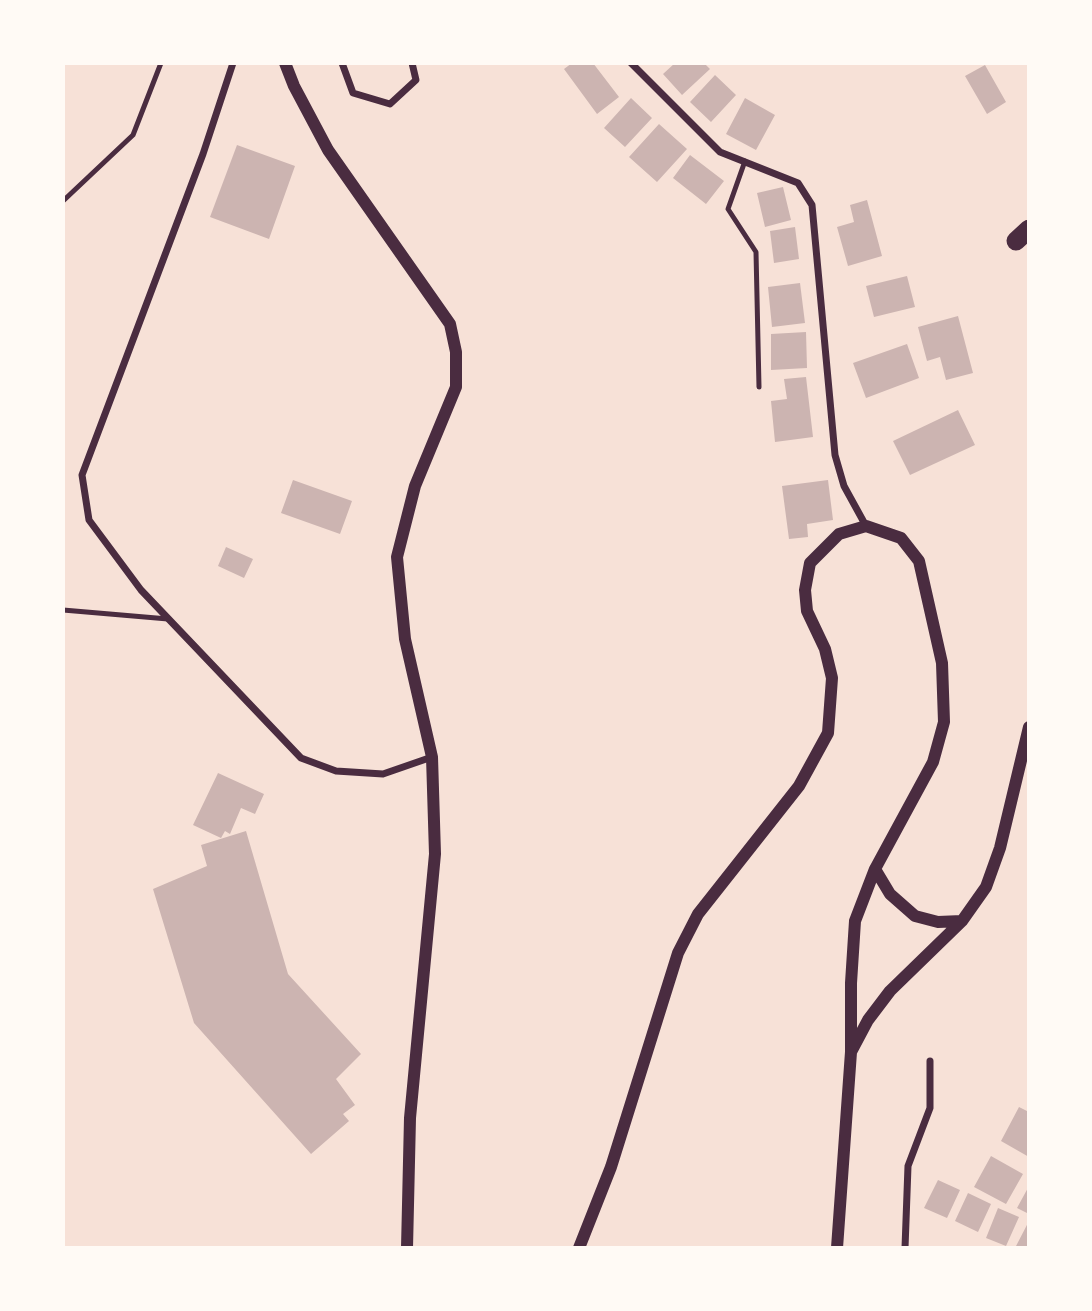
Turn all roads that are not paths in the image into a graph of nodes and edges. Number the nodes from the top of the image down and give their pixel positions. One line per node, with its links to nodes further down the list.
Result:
1 (161, 63): 8 (lane)
2 (233, 63): 12 (street)
3 (285, 63): 14 (street)
4 (342, 63): 5 (street)
5 (412, 63)
6 (631, 63): 7 (street)
7 (745, 161): 9 (lane); 10 (street)
8 (63, 201)
9 (759, 387)
10 (866, 526): 15 (street); 20 (street)
11 (63, 610): 12 (lane)
12 (168, 619): 14 (street)
13 (1029, 727): 16 (street)
14 (432, 757): 19 (street)
15 (875, 869): 16 (street); 17 (street)
16 (962, 921): 17 (street)
17 (851, 1052): 21 (street)
18 (930, 1061): 22 (street)
19 (407, 1248)
20 (579, 1248)
21 (837, 1248)
22 (905, 1248)

